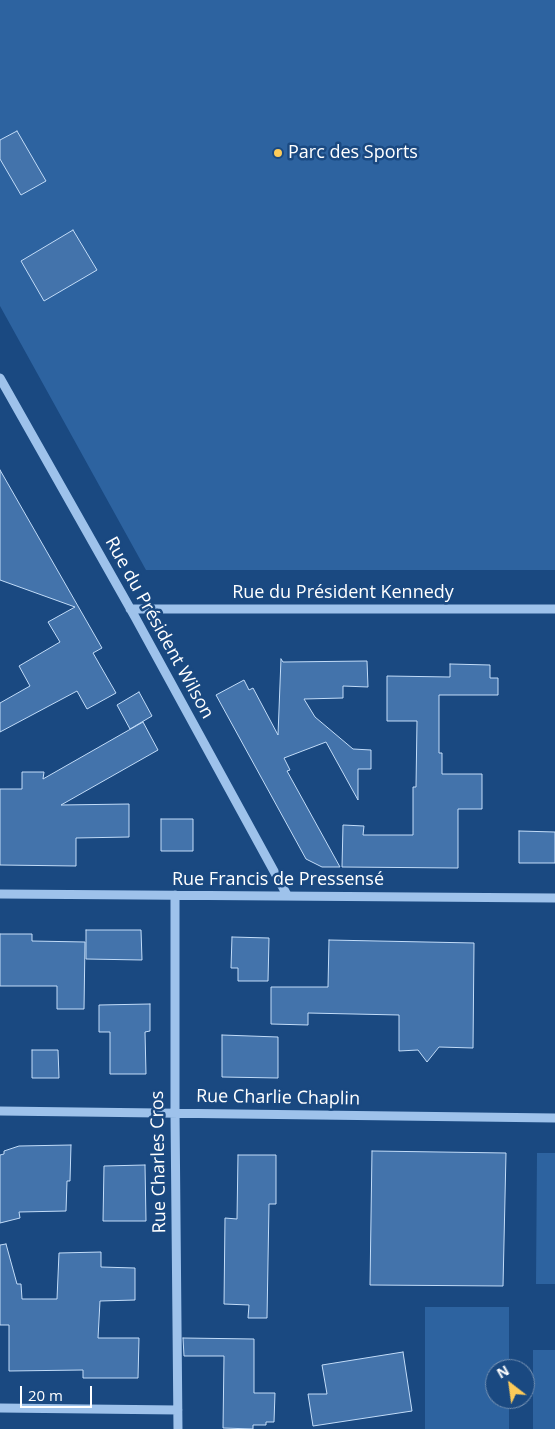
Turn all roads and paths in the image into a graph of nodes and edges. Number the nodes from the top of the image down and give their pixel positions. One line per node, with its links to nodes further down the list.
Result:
1 (0, 378): 2 (street, Rue du Président Wilson)
2 (130, 609): 3 (street, Rue du Président Kennedy); 6 (street, Rue du Président Wilson)
3 (555, 609)
4 (0, 894): 5 (street, Rue Francis de Pressensé)
5 (175, 895): 6 (street, Rue Francis de Pressensé); 9 (street, Rue Charles Cros)
6 (287, 895): 7 (street, Rue Francis de Pressensé)
7 (555, 898)
8 (0, 1111): 9 (street, Rue Charlie Chaplin)
9 (175, 1113): 10 (street, Rue Charlie Chaplin); 12 (street, Rue Charles Cros)
10 (555, 1118)
11 (0, 1408): 12 (street)
12 (178, 1410): 13 (street, Rue Charles Cros)
13 (178, 1429)

